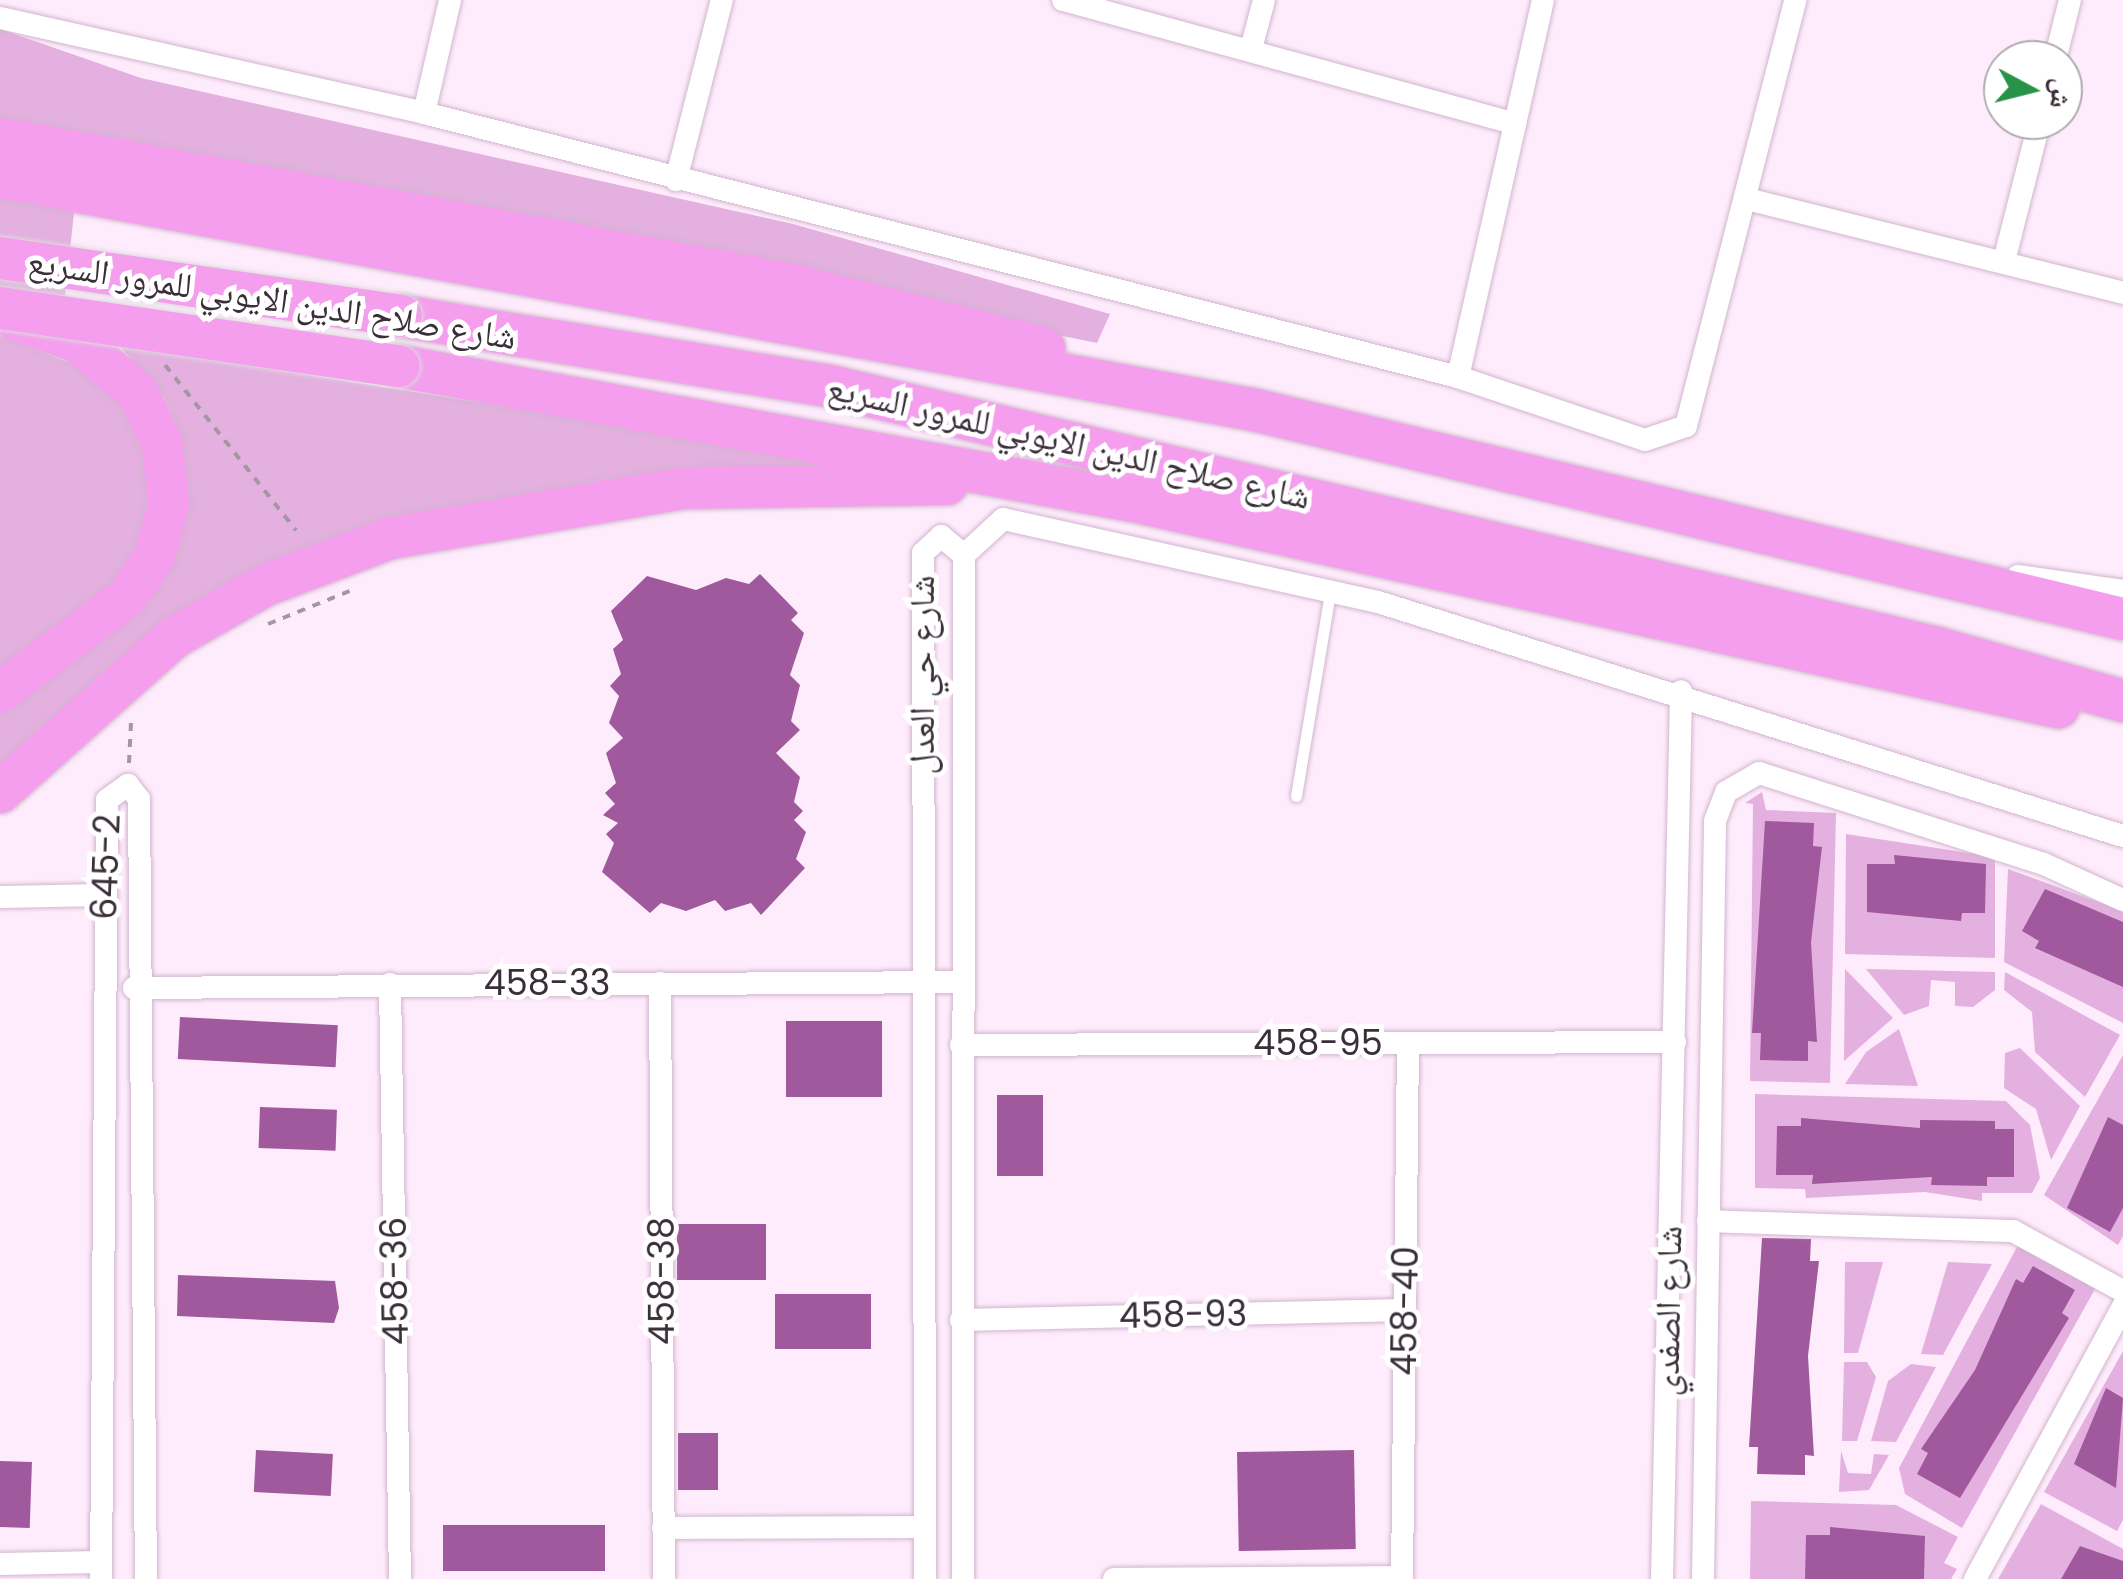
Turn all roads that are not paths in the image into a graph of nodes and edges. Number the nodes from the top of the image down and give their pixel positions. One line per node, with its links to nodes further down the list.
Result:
1 (450, 0): 11 (street)
2 (722, 0): 16 (street)
3 (1062, 0): 10 (street)
4 (1264, 0): 10 (street)
5 (1544, 0): 12 (street)
6 (1795, 0): 17 (street)
7 (2070, 0): 9 (street)
8 (0, 18): 11 (street)
9 (2060, 40)
10 (1252, 49): 12 (street)
11 (424, 113): 16 (street)
12 (1515, 124): 22 (street)
13 (0, 138): 23 (highway)
14 (2035, 140): 19 (street)
15 (0, 177): 23 (highway, شارع صلاح الدين الايوبي للمرور السريع)
16 (676, 180): 22 (street)
17 (1746, 199): 19 (street); 22 (street)
18 (0, 258): 34 (highway, شارع صلاح الدين الايوبي للمرور السريع, bridge)
19 (2004, 261): 20 (street)
20 (2123, 292)
21 (0, 312): 24 (highway, bridge); 33 (highway)
22 (1458, 377)
23 (1255, 410): 27 (highway, شارع صلاح الدين الايوبي للمرور السريع)
24 (1140, 502): 25 (highway); 36 (highway)
25 (1299, 535): 28 (street); 35 (highway)
26 (964, 555): 28 (street); 44 (street, شارع حي العدل); 45 (street, شارع حي العدل)
27 (1949, 577): 29 (street); 31 (highway, شارع صلاح الدين الايوبي للمرور السريع)
28 (1292, 583): 30 (street)
29 (2123, 590)
30 (1330, 592): 32 (street); 37 (lane)
31 (2123, 620)
32 (1681, 690): 38 (street); 49 (street, شارع الصفدي)
33 (0, 692)
34 (2123, 701)
35 (2123, 718)
36 (0, 792)
37 (1296, 796)
38 (2123, 836)
39 (104, 895): 40 (street); 42 (street, 645-2); 43 (street, 645-2)
40 (0, 897)
41 (2123, 900): 52 (street)
42 (134, 964): 43 (street); 48 (street, 645-2)
43 (103, 966): 60 (street, 645-2)
44 (921, 982): 45 (street, 458-33); 46 (street, 458-33); 57 (street, شارع حي العدل)
45 (960, 982): 51 (street, شارع حي العدل)
46 (660, 983): 47 (street, 458-33); 58 (street, 458-38)
47 (390, 984): 48 (street, 458-33); 63 (street, 458-36)
48 (134, 988): 62 (street, 645-2)
49 (1674, 1042): 50 (street, 458-95); 68 (street, شارع الصفدي)
50 (1408, 1043): 51 (street, 458-95); 55 (street, 458-40)
51 (961, 1044): 56 (street, شارع حي العدل)
52 (1708, 1221): 53 (street); 69 (street)
53 (2123, 1291)
54 (2123, 1306): 70 (street)
55 (1405, 1310): 56 (street, 458-93); 61 (street, 458-40)
56 (962, 1320): 66 (street, شارع حي العدل)
57 (924, 1527): 58 (street); 65 (street, شارع حي العدل)
58 (664, 1528): 64 (street, 458-38)
59 (0, 1564): 60 (street)
60 (100, 1570)
61 (1402, 1578): 67 (street)
62 (146, 1579)
63 (400, 1579)
64 (664, 1579)
65 (925, 1579)
66 (964, 1579)
67 (1114, 1579)
68 (1662, 1579)
69 (1703, 1579)
70 (1975, 1579)

